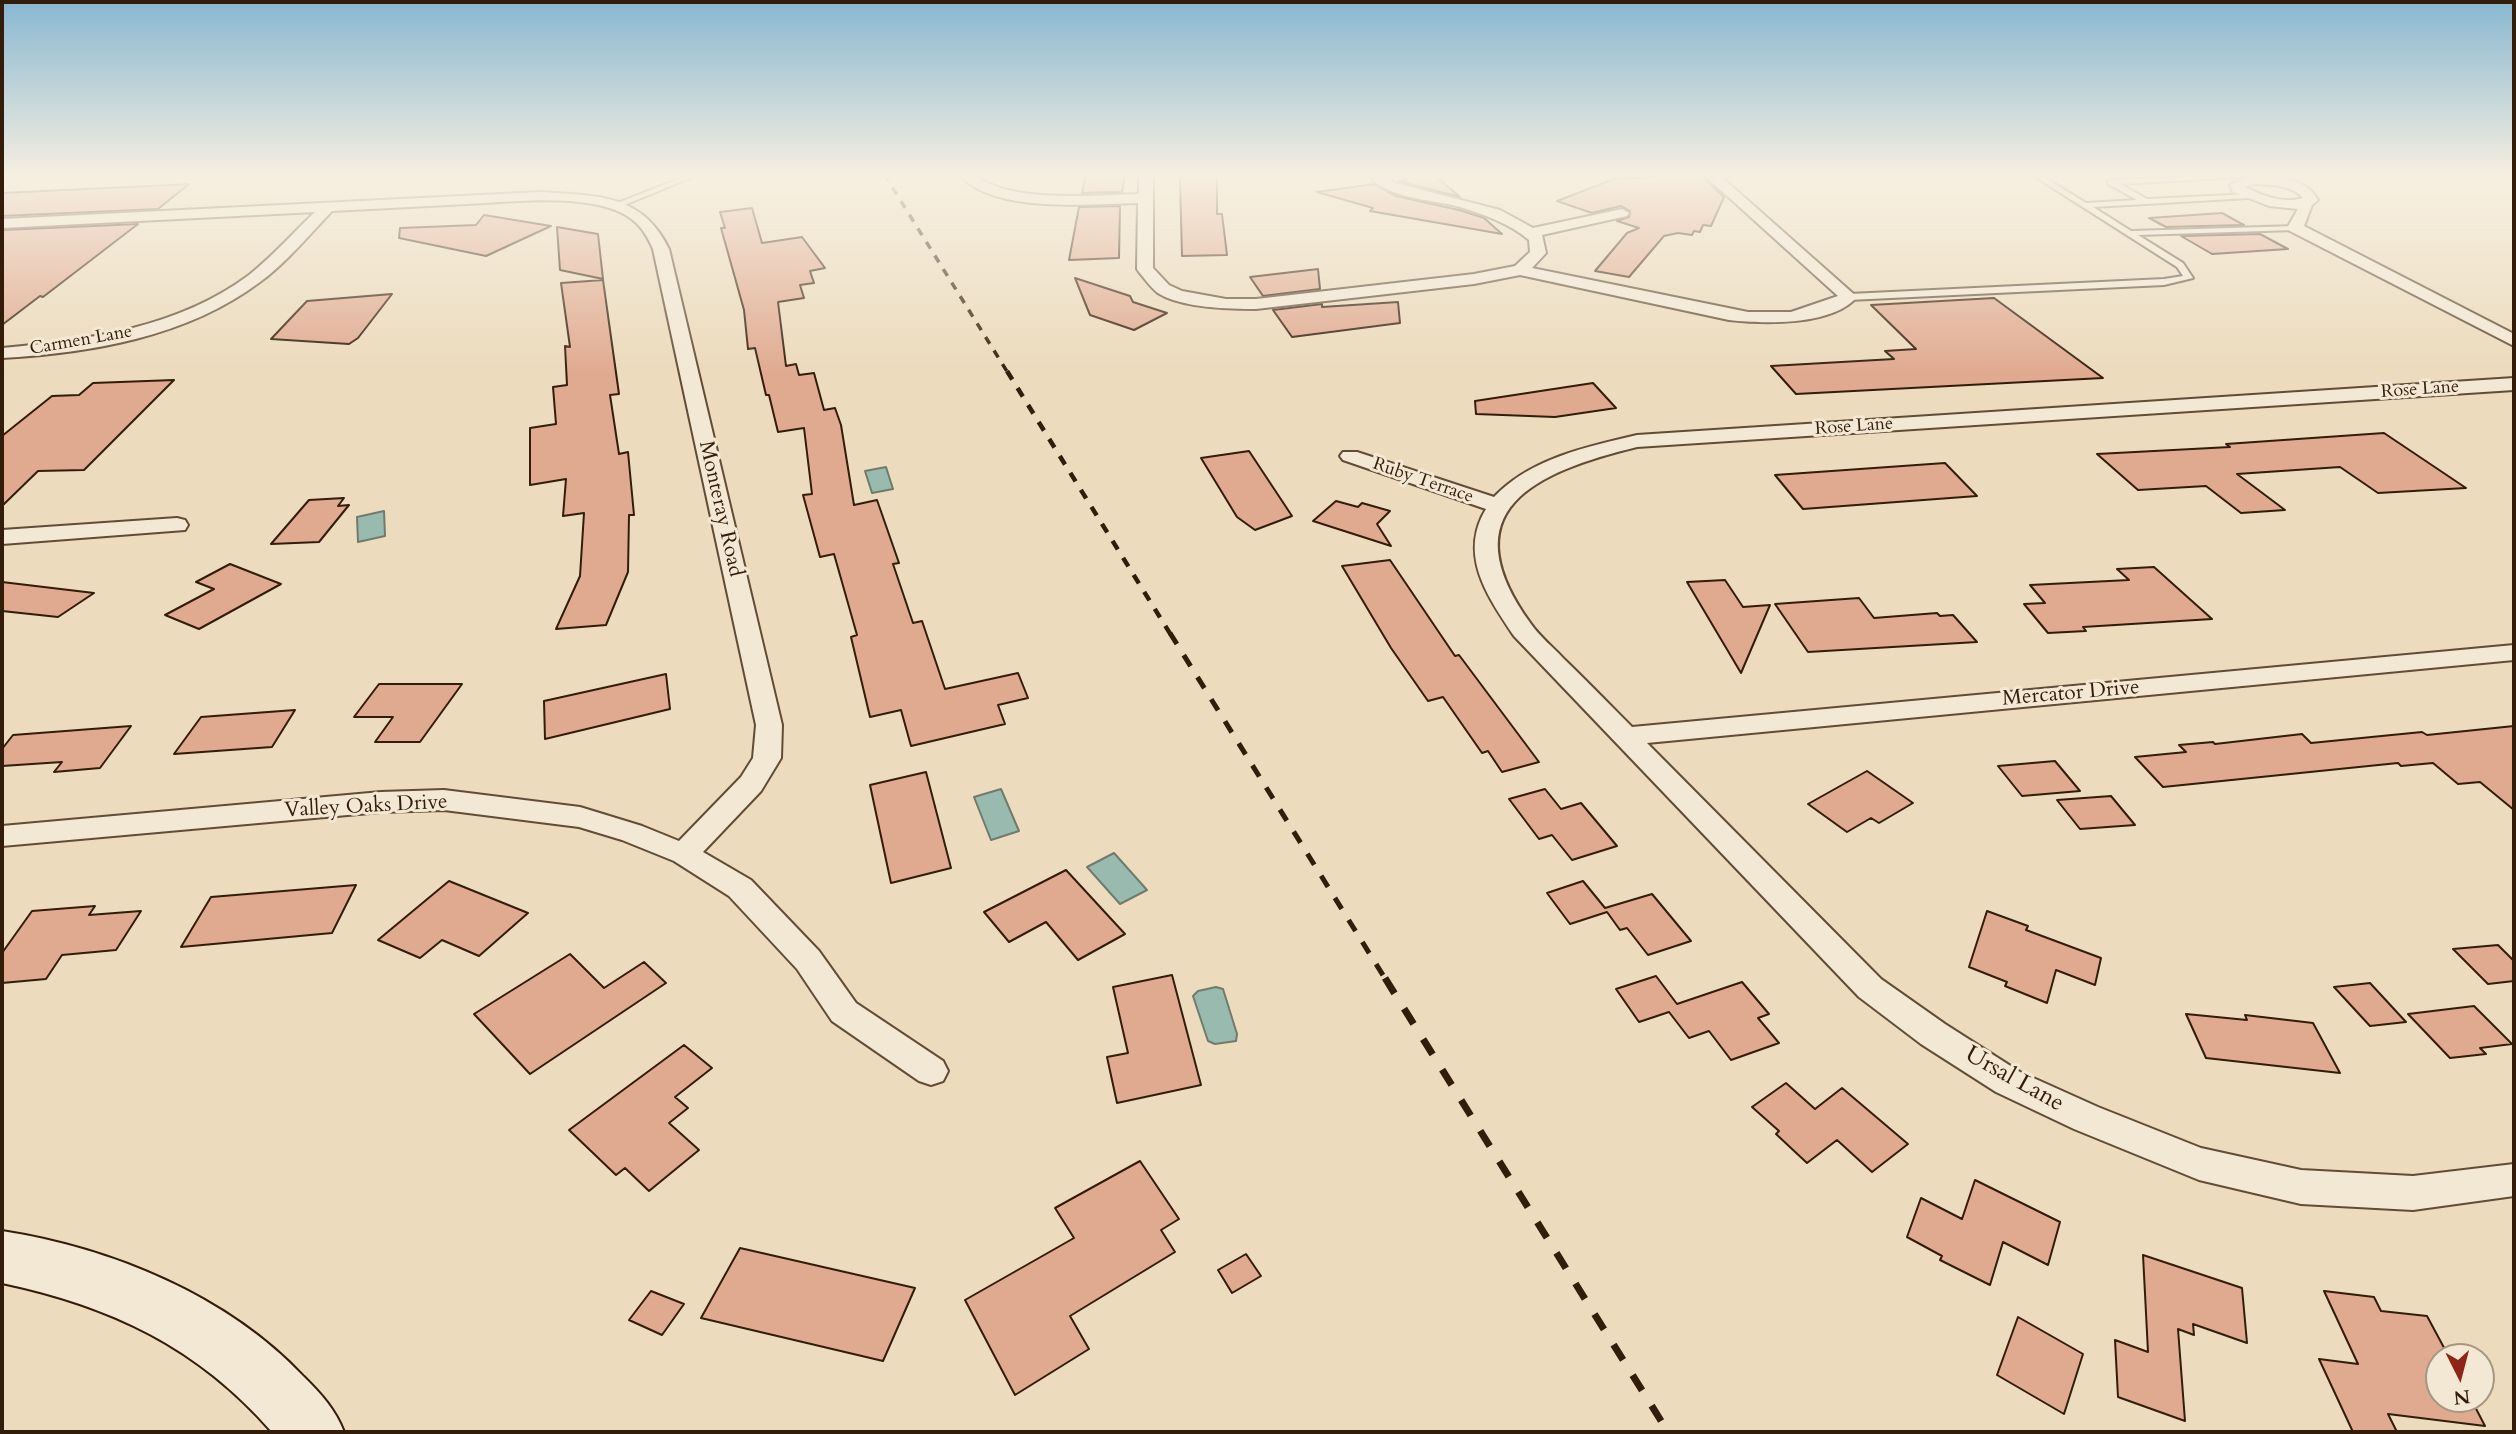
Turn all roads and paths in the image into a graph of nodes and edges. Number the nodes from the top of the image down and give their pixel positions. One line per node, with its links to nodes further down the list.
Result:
1 (293, 241): 10 (street)
2 (659, 241): 21 (street, Monteray Road)
3 (1145, 241): 8 (street)
4 (1539, 241): 8 (street)
5 (1786, 241): 9 (street)
6 (2143, 241): 9 (lane)
7 (2320, 241): 11 (street)
8 (1520, 270): 9 (street)
9 (1849, 297)
10 (159, 325): 12 (street, Carmen Lane)
11 (2514, 341)
12 (2, 353)
13 (2514, 384): 15 (street, Rose Lane)
14 (1350, 456): 15 (street, Ruby Terrace)
15 (1496, 505): 19 (street)
16 (177, 525): 17 (street)
17 (2, 537)
18 (2514, 652): 19 (street, Mercator Drive)
19 (1627, 736): 23 (street, Ursal Lane)
20 (2, 836): 21 (street, Valley Oaks Drive)
21 (684, 854): 22 (street, Valley Oaks Drive)
22 (931, 1071)
23 (2514, 1181)
24 (2, 1257): 25 (main road)
25 (313, 1432)

